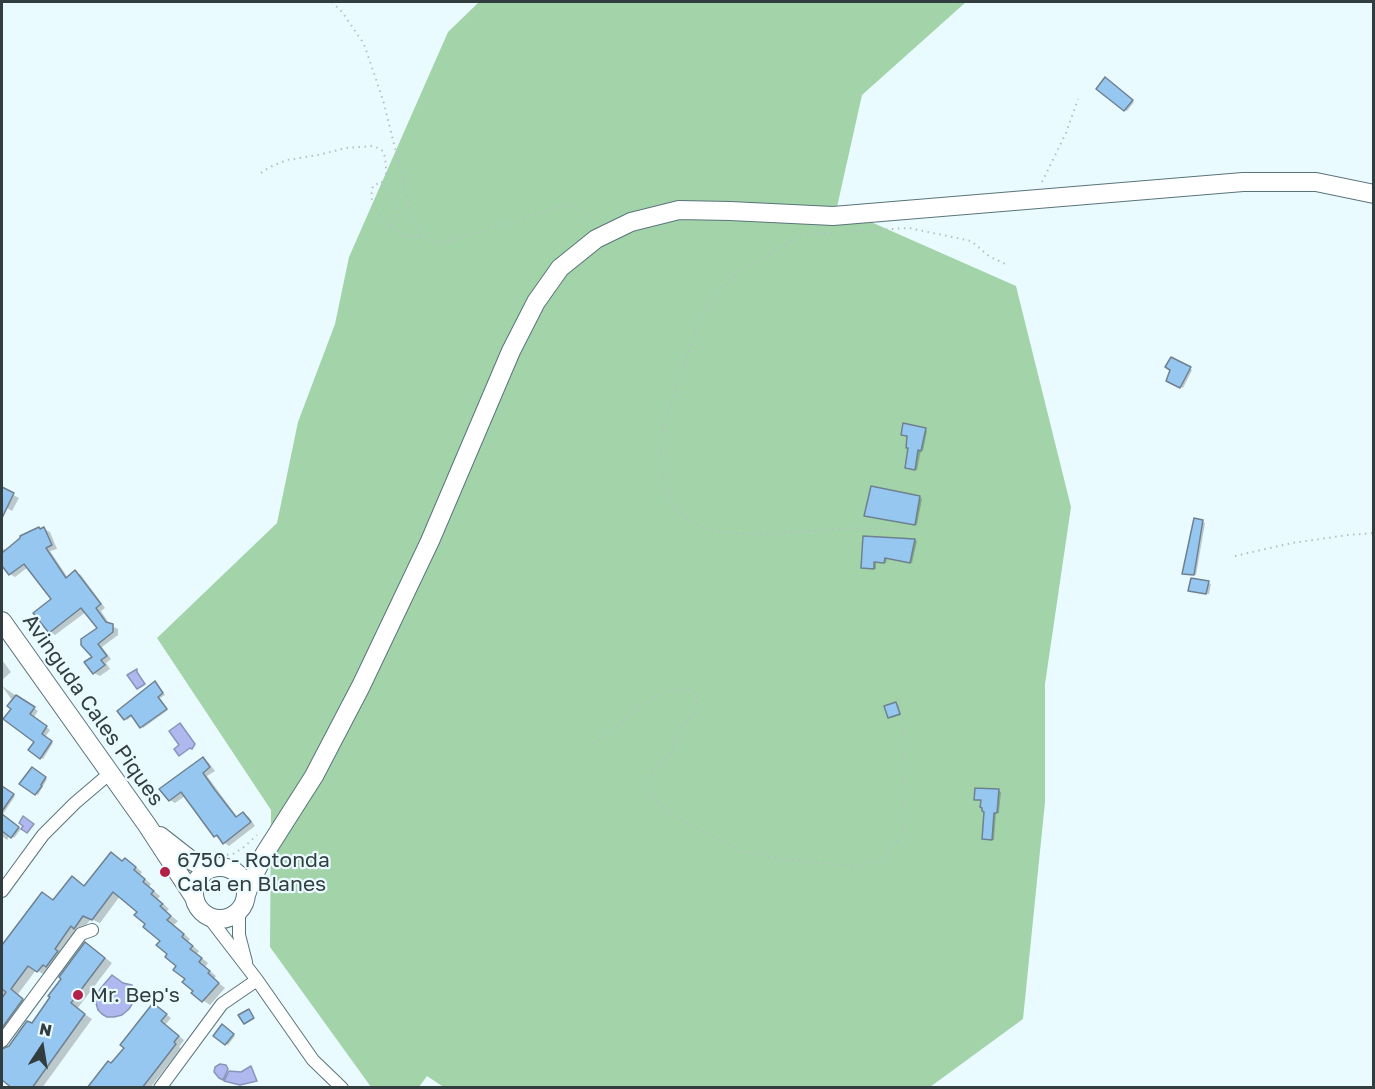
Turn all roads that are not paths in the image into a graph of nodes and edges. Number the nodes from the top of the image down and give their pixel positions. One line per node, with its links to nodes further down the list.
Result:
1 (1374, 194): 5 (street)
2 (2, 621): 3 (street, Avinguda Cales Piques)
3 (110, 774): 4 (street, Avinguda Cales Piques); 7 (street)
4 (147, 825): 6 (street, Avinguda Cales Piques); 8 (street, Avinguda Cales Piques)
5 (266, 836): 6 (street); 9 (street)
6 (212, 864): 8 (street); 9 (street)
7 (2, 891)
8 (194, 897): 10 (street)
9 (242, 903): 10 (street); 12 (street)
10 (207, 915): 12 (street)
11 (92, 930): 14 (street)
12 (248, 969): 13 (street)
13 (257, 980): 15 (street); 16 (street)
14 (2, 1041)
15 (160, 1088)
16 (342, 1088)

